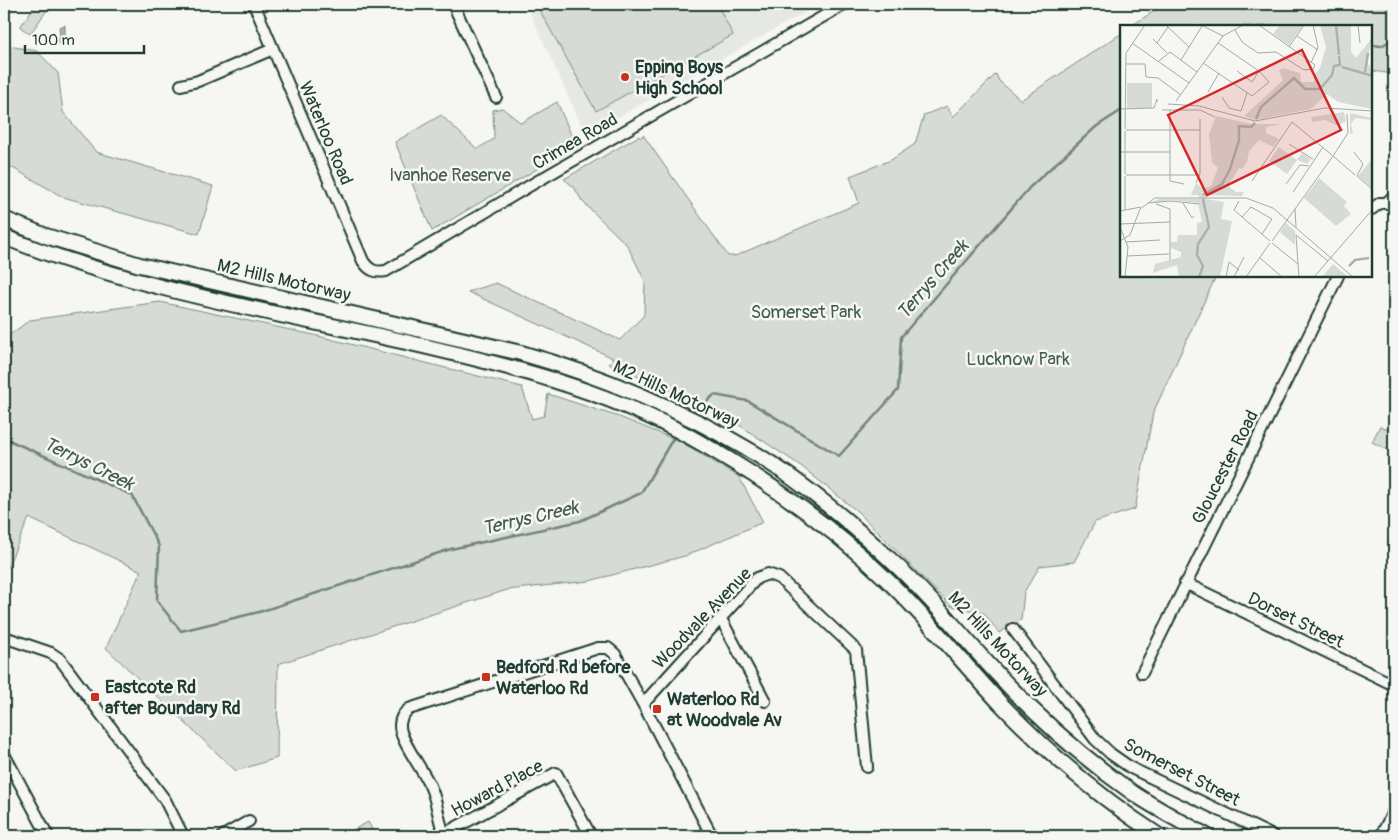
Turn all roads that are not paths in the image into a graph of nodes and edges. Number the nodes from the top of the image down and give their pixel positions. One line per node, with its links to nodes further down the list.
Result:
1 (254, 4): 4 (street, Waterloo Road)
2 (453, 4): 6 (street)
3 (846, 4): 12 (street, Crimea Road)
4 (273, 49): 5 (street); 12 (street, Waterloo Road)
5 (181, 85)
6 (496, 97)
7 (1394, 196): 8 (street)
8 (1390, 205): 9 (street)
9 (1373, 208)
10 (4, 219): 33 (highway, M2 Hills Motorway)
11 (4, 237): 32 (highway, M2 Hills Motorway)
12 (373, 271)
13 (1337, 278): 14 (street, Gloucester Road)
14 (1185, 584): 18 (street, Gloucester Road); 19 (street, Dorset Street)
15 (721, 620): 20 (street); 21 (street, Woodvale Avenue); 23 (street, Woodvale Avenue)
16 (1013, 629): 34 (street, Somerset Street)
17 (4, 637): 28 (street)
18 (1142, 672)
19 (1394, 685)
20 (765, 701)
21 (643, 704): 26 (street); 31 (street)
22 (4, 754): 27 (street)
23 (867, 767)
24 (1394, 810): 35 (street)
25 (249, 821): 29 (street)
26 (445, 835): 30 (street, Howard Place)
27 (48, 836)
28 (183, 836)
29 (223, 836)
30 (591, 836)
31 (712, 836)
32 (1159, 836)
33 (1207, 836)
34 (1273, 836)
35 (1381, 836)

